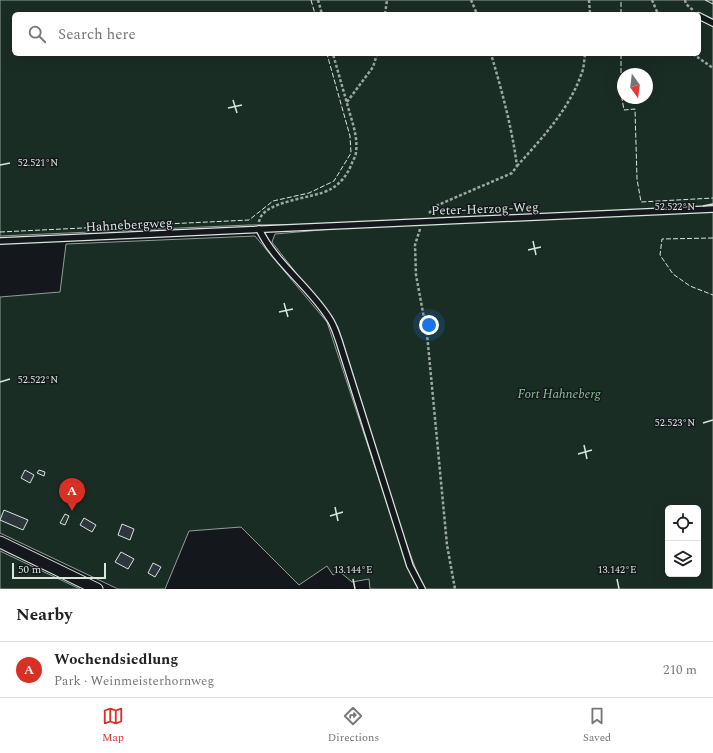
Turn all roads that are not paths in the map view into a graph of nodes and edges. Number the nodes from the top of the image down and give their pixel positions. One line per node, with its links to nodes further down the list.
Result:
1 (701, 17): 2 (lane)
2 (713, 23)
3 (713, 209): 4 (lane, Peter-Herzog-Weg)
4 (259, 229): 5 (lane, Hahnebergweg); 8 (lane)
5 (0, 241)
6 (0, 542): 7 (street)
7 (97, 589)
8 (422, 589)

